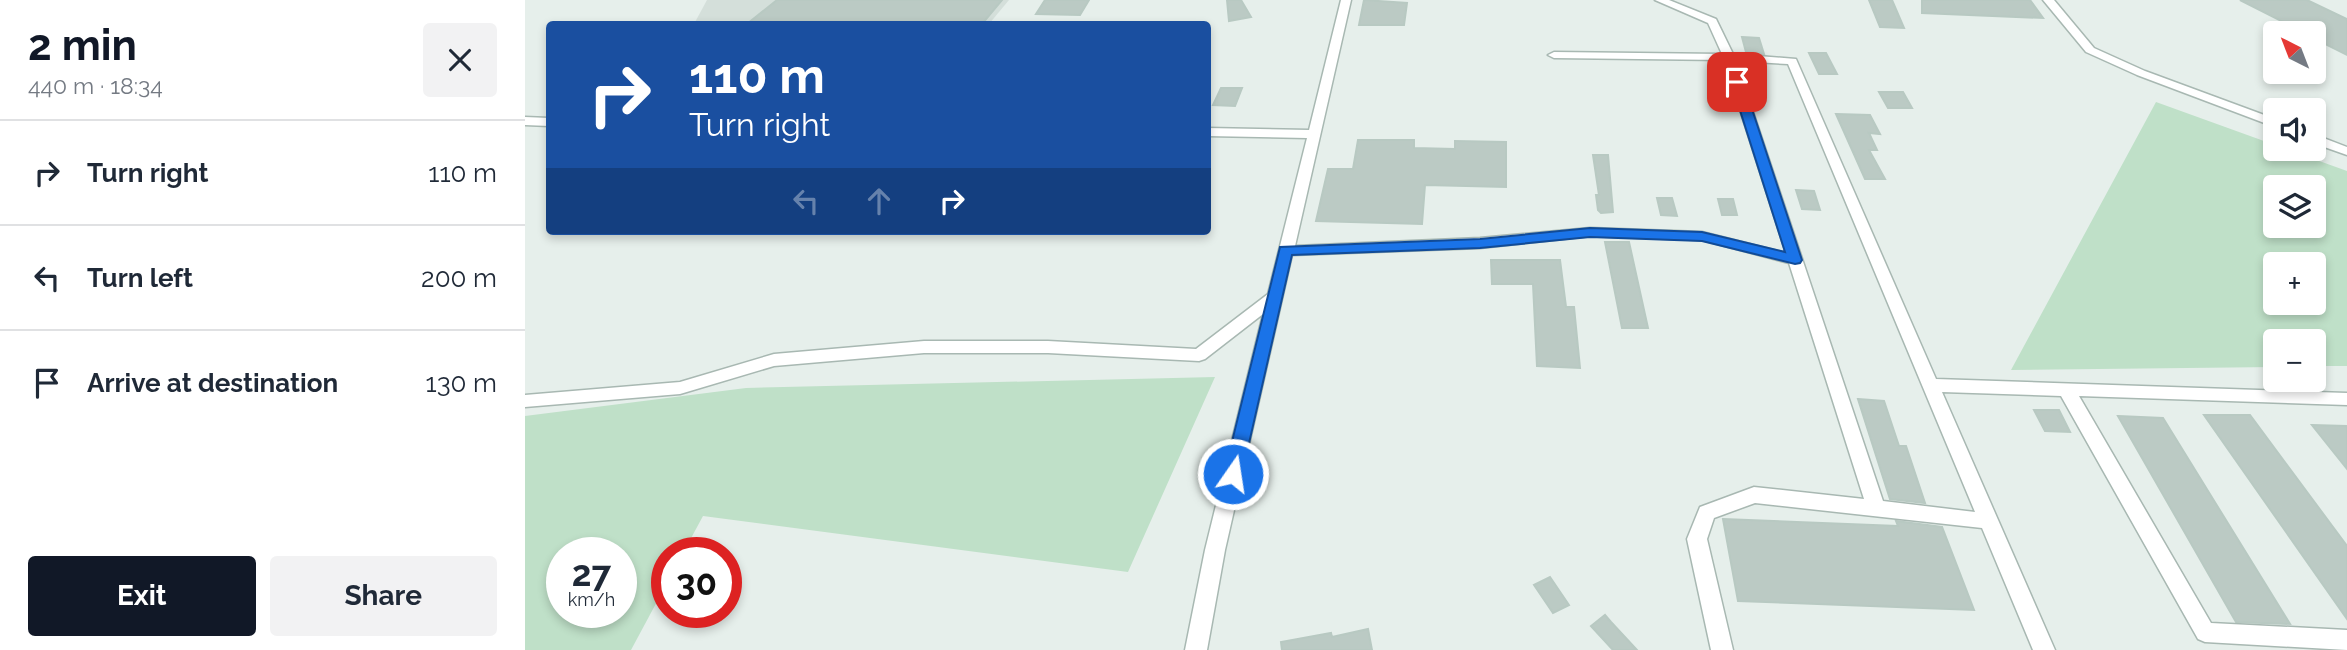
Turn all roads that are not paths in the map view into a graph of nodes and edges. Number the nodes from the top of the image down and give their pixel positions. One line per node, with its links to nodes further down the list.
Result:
1 (1346, 0): 10 (street)
2 (1660, 0): 5 (street)
3 (2048, 0): 6 (street)
4 (1554, 55): 5 (street)
5 (1729, 57): 14 (street); 16 (street)
6 (2263, 119)
7 (525, 121): 8 (street)
8 (546, 122)
9 (1211, 132): 10 (street)
10 (1314, 134): 13 (street)
11 (2326, 143): 12 (street)
12 (2347, 151)
13 (1286, 251): 14 (street); 15 (street)
14 (1795, 260): 20 (street)
15 (1275, 297): 19 (street); 23 (street)
16 (1931, 385): 17 (street); 21 (street)
17 (2066, 390): 18 (street); 22 (street)
18 (2347, 399)
19 (525, 401)
20 (1876, 508): 21 (street); 24 (street)
21 (1989, 521): 25 (street)
22 (2347, 640)
23 (1196, 650)
24 (1722, 650)
25 (2044, 650)

